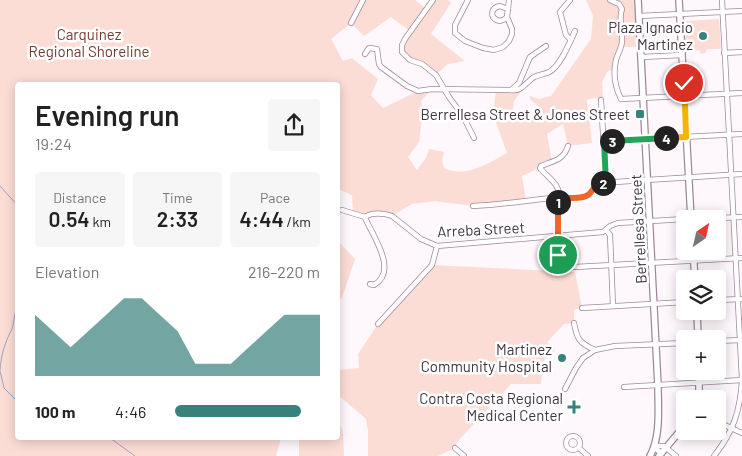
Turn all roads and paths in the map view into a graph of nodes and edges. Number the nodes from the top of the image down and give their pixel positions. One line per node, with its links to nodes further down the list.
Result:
1 (364, 0): 16 (street)
2 (433, 0): 25 (street)
3 (468, 0): 15 (street)
4 (509, 0): 10 (street)
5 (570, 0): 18 (street)
6 (610, 0): 32 (street)
7 (638, 0): 14 (main road, Berrellesa Street)
8 (679, 0): 13 (main road)
9 (722, 0): 12 (street)
10 (508, 9): 15 (street); 15 (street)
11 (742, 10): 12 (street)
12 (722, 12): 13 (street); 21 (street)
13 (680, 15): 14 (street); 23 (main road)
14 (639, 16): 24 (main road, Berrellesa Street)
15 (508, 17)
16 (351, 23)
17 (575, 32): 18 (street)
18 (571, 40): 28 (street)
19 (546, 46): 28 (street)
20 (742, 52): 21 (street)
21 (724, 53): 30 (street)
22 (365, 54): 26 (street)
23 (682, 55): 24 (street); 31 (main road)
24 (642, 57): 32 (main road, Berrellesa Street)
25 (442, 84): 26 (street); 27 (street)
26 (439, 90): 27 (street)
27 (446, 90): 28 (street); 37 (street)
28 (511, 90)
29 (742, 93): 30 (street)
30 (727, 94): 31 (street); 35 (street)
31 (684, 96): 32 (street); 36 (main road)
32 (643, 98): 38 (main road, Berrellesa Street)
33 (601, 100): 39 (street)
34 (742, 134): 35 (street)
35 (729, 135): 36 (street); 41 (street)
36 (686, 137): 38 (street); 43 (main road)
37 (474, 138)
38 (646, 139): 39 (street); 44 (main road, Berrellesa Street)
39 (604, 141): 45 (street)
40 (568, 146): 46 (street)
41 (730, 174): 42 (street); 43 (street); 52 (street)
42 (742, 174)
43 (689, 177): 44 (street); 49 (main road)
44 (648, 180): 45 (street); 55 (main road, Berrellesa Street)
45 (606, 183): 46 (street)
46 (559, 198): 47 (street); 57 (street)
47 (473, 206)
48 (342, 210): 50 (street, Arreba Street)
49 (691, 210)
50 (365, 217): 58 (street, Arreba Street); 66 (street)
51 (726, 217): 52 (street)
52 (733, 217): 53 (street); 60 (street)
53 (742, 217)
54 (676, 220): 55 (street, Arreba Street)
55 (650, 221): 56 (street, Arreba Street); 63 (main road, Berrellesa Street)
56 (606, 230): 57 (street, Arreba Street); 64 (street)
57 (558, 236): 58 (street, Arreba Street); 64 (street)
58 (437, 246): 73 (street)
59 (726, 258): 60 (street)
60 (736, 258): 61 (street); 67 (street)
61 (742, 258)
62 (694, 260): 63 (street); 65 (main road)
63 (652, 262): 64 (street); 70 (main road, Berrellesa Street)
64 (611, 265): 71 (street)
65 (695, 270)
66 (370, 284)
67 (740, 299): 68 (street); 75 (street)
68 (726, 300)
69 (676, 303): 70 (street)
70 (654, 304): 71 (street); 78 (main road, Berrellesa Street)
71 (613, 306): 72 (street)
72 (582, 308)
73 (378, 324)
74 (574, 324): 79 (street)
75 (741, 340): 76 (street); 81 (street)
76 (726, 341)
77 (676, 344): 78 (street)
78 (657, 345): 79 (street); 83 (main road, Berrellesa Street)
79 (594, 350): 85 (street)
80 (700, 380): 82 (main road)
81 (742, 380): 82 (street); 88 (street)
82 (700, 383): 83 (street); 86 (main road)
83 (658, 386): 84 (street); 91 (main road, Berrellesa Street)
84 (624, 387)
85 (566, 389)
86 (700, 390)
87 (726, 426): 88 (street)
88 (732, 429): 89 (street); 99 (street)
89 (742, 434)
90 (676, 436): 94 (main road)
91 (654, 446): 94 (street); 97 (main road, Berrellesa Street)
92 (455, 448): 95 (street)
93 (579, 448): 96 (street)
94 (663, 452): 98 (street)
95 (464, 456)
96 (588, 456)
97 (650, 456)
98 (676, 456)
99 (714, 456)

